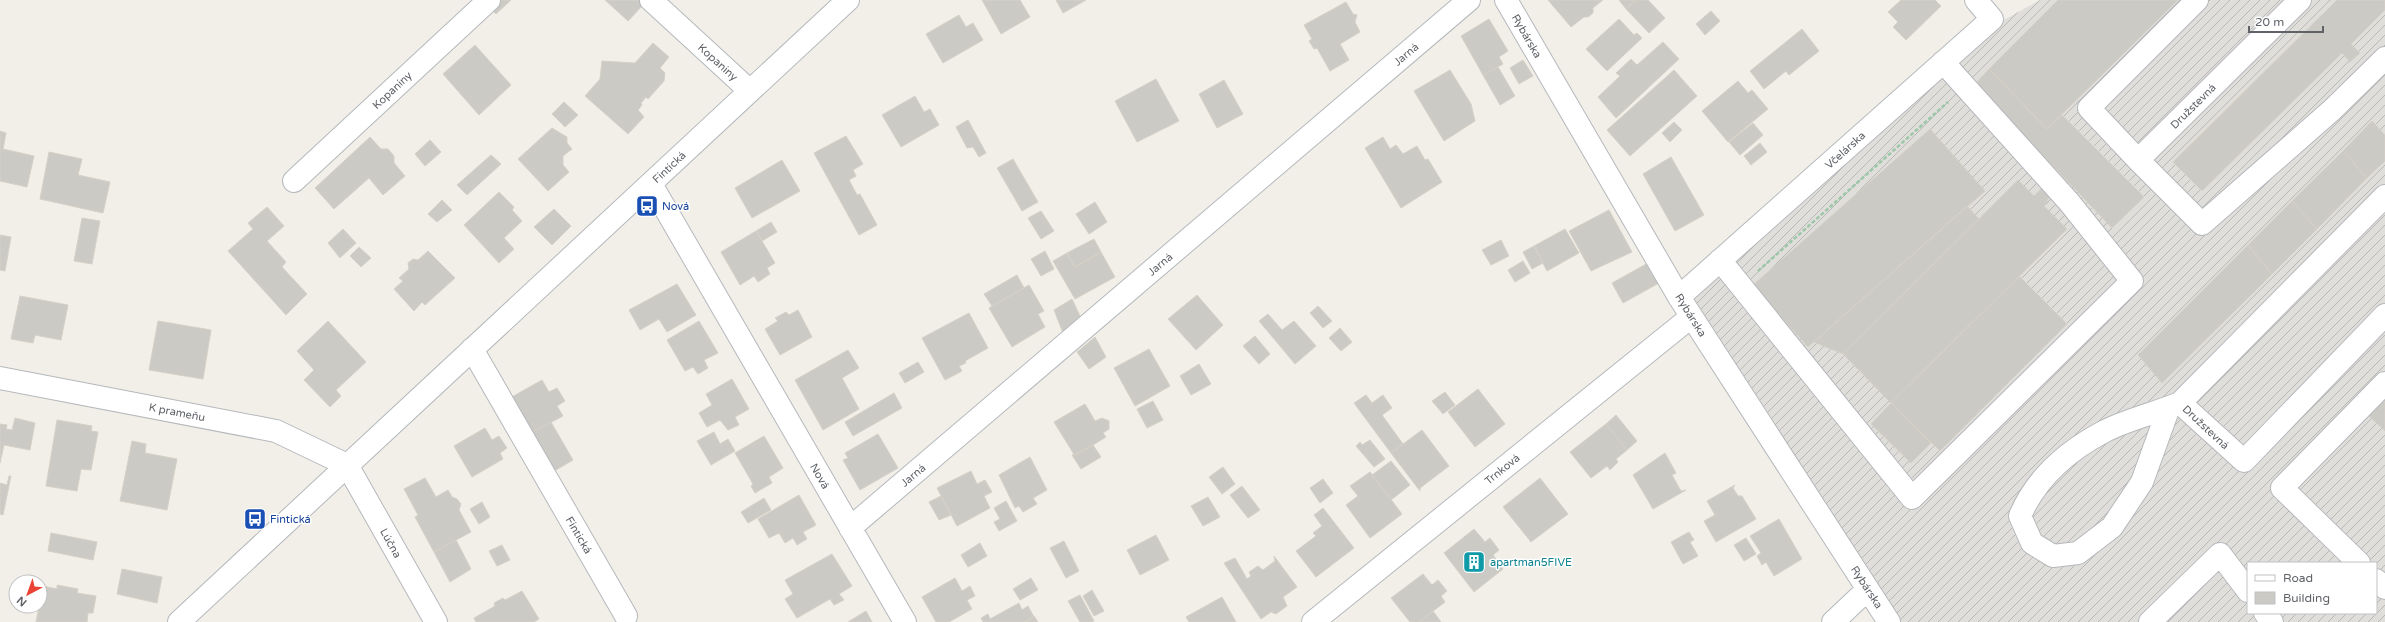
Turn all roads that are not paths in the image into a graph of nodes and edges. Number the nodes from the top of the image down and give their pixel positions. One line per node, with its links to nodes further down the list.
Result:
1 (489, 0): 13 (street, Kopaniny)
2 (651, 0): 11 (street, Kopaniny)
3 (848, 0): 11 (street, Fintická)
4 (1469, 0): 25 (street, Jarná)
5 (1506, 0): 17 (street, Rybárska)
6 (1976, 0): 10 (street, Včelárska)
7 (2197, 0): 12 (street)
8 (2300, 0): 12 (street, Družstevná)
9 (2385, 58): 12 (street)
10 (1943, 62): 16 (street, Včelárska); 16 (street)
11 (750, 91): 14 (street, Fintická)
12 (2138, 160)
13 (294, 181)
14 (651, 184): 20 (street, Fintická); 25 (street, Nová)
15 (2385, 196): 23 (street, Družstevná)
16 (1720, 260): 17 (street, Včelárska)
17 (1679, 297): 19 (street, Rybárska)
18 (2385, 315): 23 (street, Družstevná)
19 (1691, 317): 29 (street, Rybárska); 36 (street, Trnková)
20 (472, 349): 24 (street, Fintická); 32 (street, Fintická)
21 (0, 378): 24 (street, K prameňu)
22 (2385, 383): 26 (street)
23 (2175, 405): 23 (street)
24 (347, 465): 33 (street, Fintická); 34 (street, Lúčna)
25 (850, 528): 35 (street, Nová)
26 (2358, 562)
27 (2377, 581): 28 (street)
28 (2385, 588)
29 (1868, 589): 37 (street); 38 (street, Rybárska)
30 (2247, 590): 39 (street)
31 (2266, 614): 40 (street)
32 (626, 616)
33 (179, 622)
34 (436, 622)
35 (904, 622)
36 (1313, 622)
37 (1833, 622)
38 (1889, 622)
39 (2150, 622)
40 (2272, 622)

